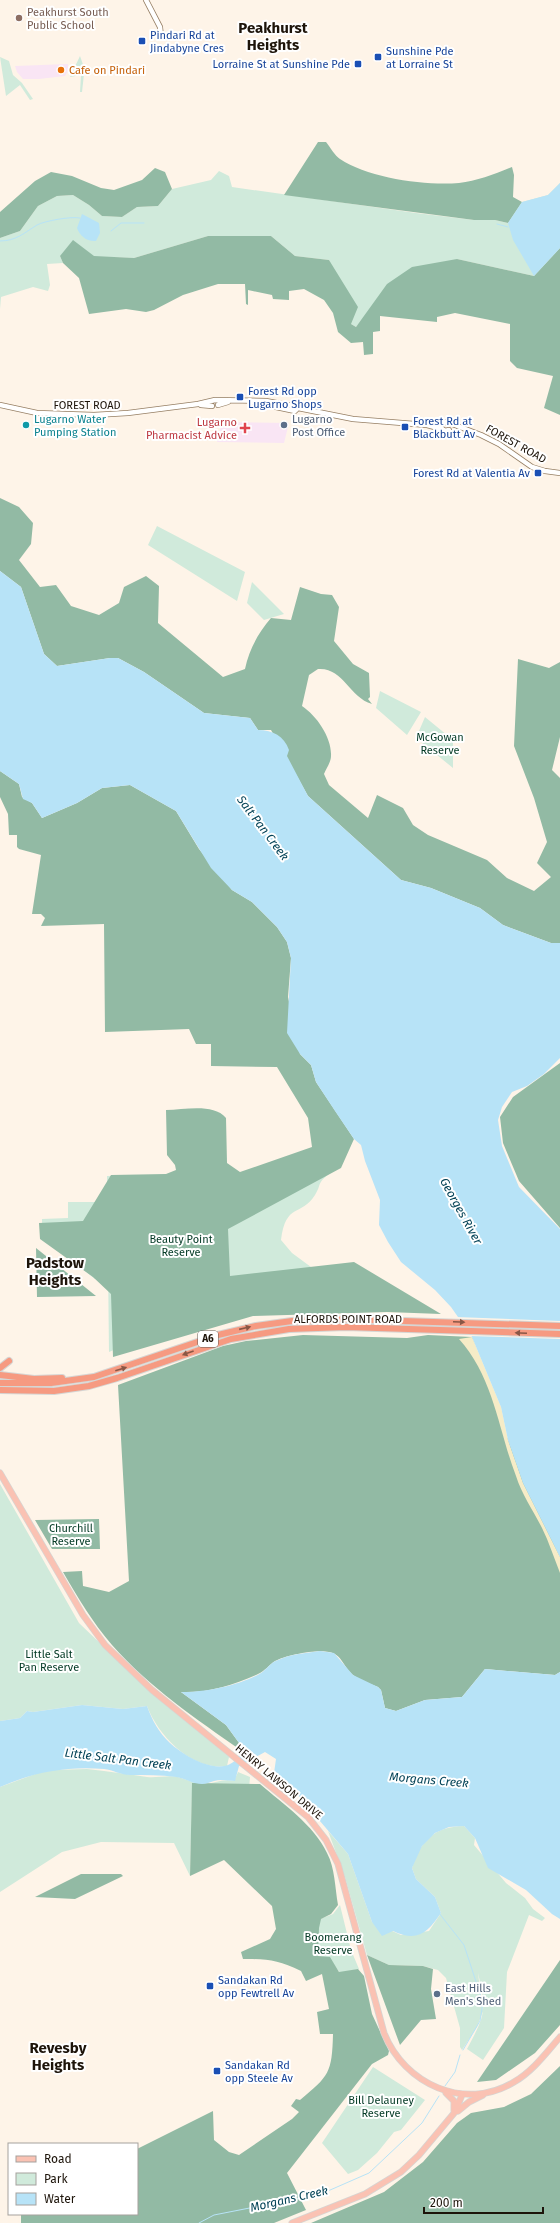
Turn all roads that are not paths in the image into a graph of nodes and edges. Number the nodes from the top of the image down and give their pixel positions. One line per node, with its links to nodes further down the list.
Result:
1 (146, 0): 2 (street)
2 (161, 36)
3 (216, 402): 4 (street, FOREST ROAD); 5 (street, FOREST ROAD); 5 (street, FOREST ROAD)
4 (252, 402): 7 (street, FOREST ROAD); 7 (street, FOREST ROAD)
5 (198, 404): 6 (street, FOREST ROAD)
6 (2, 406)
7 (296, 406): 10 (street, FOREST ROAD)
8 (443, 423): 9 (street, FOREST ROAD); 10 (street, FOREST ROAD); 11 (street)
9 (449, 424): 12 (street); 13 (street, FOREST ROAD)
10 (427, 425): 11 (street, FOREST ROAD)
11 (442, 429): 12 (street, FOREST ROAD)
12 (449, 430): 13 (street, FOREST ROAD)
13 (463, 430): 14 (street, FOREST ROAD)
14 (560, 473)
15 (560, 1326): 19 (highway, ALFORDS POINT ROAD / A6, one-way to 15)
16 (560, 1334): 23 (highway, ALFORDS POINT ROAD / A6, one-way to 23)
17 (9, 1361): 18 (highway)
18 (0, 1368)
19 (107, 1373): 20 (highway, A6); 21 (highway, ALFORDS POINT ROAD / A6)
20 (0, 1374)
21 (0, 1383)
22 (0, 1390): 23 (highway, ALFORDS POINT ROAD / A6)
23 (54, 1391): 24 (highway)
24 (0, 1394)
25 (0, 1472): 27 (main road, HENRY LAWSON DRIVE)
26 (0, 1476): 27 (main road, HENRY LAWSON DRIVE)
27 (22, 1511): 29 (main road, HENRY LAWSON DRIVE)
28 (560, 2037): 30 (main road, HENRY LAWSON DRIVE)
29 (444, 2091): 31 (main road, HENRY LAWSON DRIVE); 32 (main road)
30 (491, 2092): 31 (main road, HENRY LAWSON DRIVE); 32 (main road)
31 (462, 2095): 32 (main road)
32 (450, 2118): 33 (main road)
33 (292, 2223)

